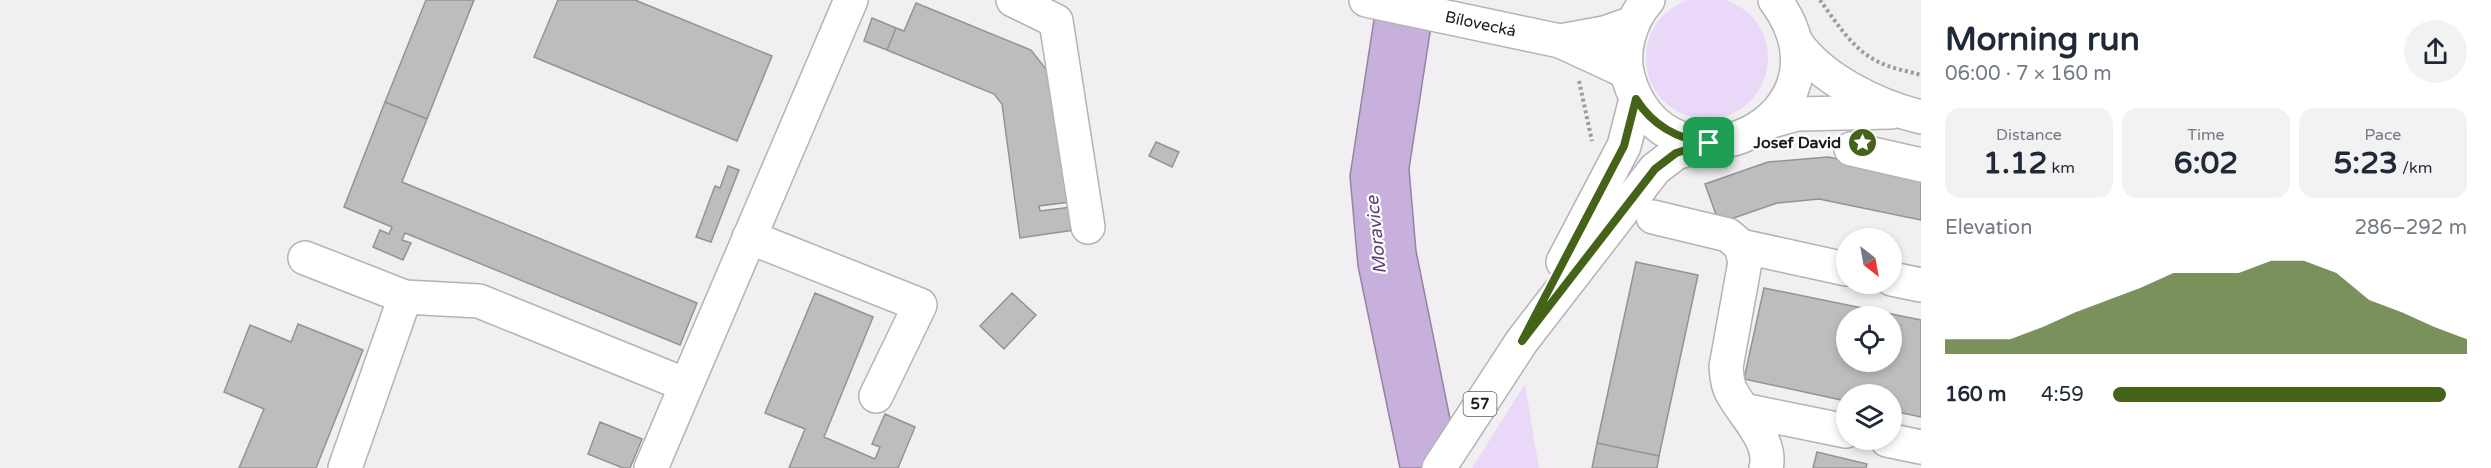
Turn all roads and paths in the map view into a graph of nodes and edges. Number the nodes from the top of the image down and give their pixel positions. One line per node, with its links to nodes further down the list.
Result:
1 (851, 0): 20 (main road)
2 (1013, 0): 19 (main road)
3 (1366, 0): 7 (main road, Bílovecká)
4 (1820, 0): 9 (path)
5 (1785, 3): 8 (main road, 57)
6 (1640, 12): 7 (main road); 12 (main road, 57)
7 (1560, 42): 12 (main road)
8 (1796, 42): 13 (main road); 14 (main road, 57)
9 (1854, 45): 10 (path); 11 (path)
10 (1849, 53)
11 (1921, 75)
12 (1631, 85): 15 (main road, 57); 27 (main road, 57)
13 (1912, 114): 14 (main road)
14 (1768, 122): 15 (main road, 57)
15 (1709, 143): 27 (main road, 57)
16 (1851, 149): 17 (main road)
17 (1921, 165)
18 (1653, 217): 21 (main road)
19 (1088, 227)
20 (749, 237): 28 (main road); 29 (main road)
21 (1742, 246): 23 (main road); 30 (main road)
22 (305, 258): 26 (main road)
23 (1836, 267)
24 (1902, 281): 25 (main road)
25 (1921, 285)
26 (405, 297): 28 (main road); 34 (main road)
27 (1522, 341): 36 (main road, 57)
28 (686, 386): 35 (main road)
29 (876, 396)
30 (1743, 410): 31 (main road); 37 (main road)
31 (1836, 429)
32 (1902, 443): 33 (main road)
33 (1921, 447)
34 (345, 468)
35 (651, 468)
36 (1439, 468)
37 (1766, 468)

